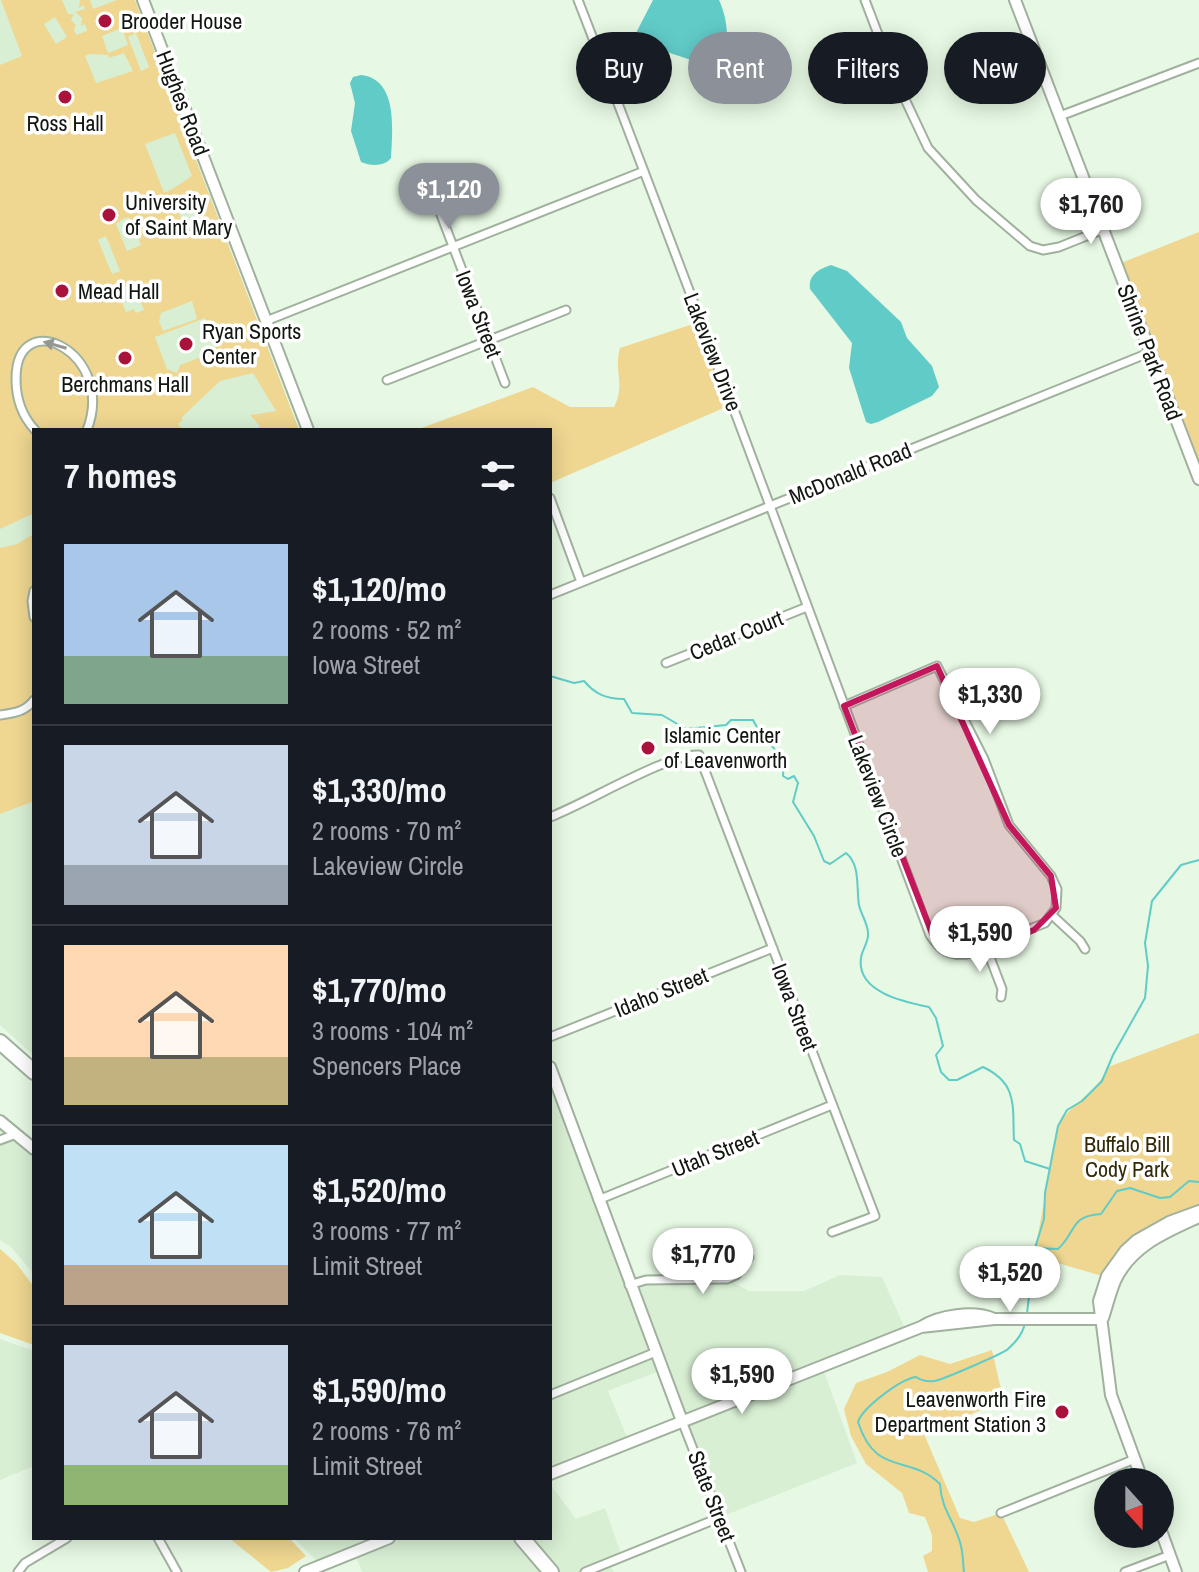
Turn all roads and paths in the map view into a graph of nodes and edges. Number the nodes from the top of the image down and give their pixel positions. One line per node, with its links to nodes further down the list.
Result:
1 (143, 0): 12 (street, Hughes Road)
2 (578, 0): 7 (street, Lakeview Drive)
3 (865, 0): 9 (street)
4 (1015, 0): 6 (street, Shrine Park Road)
5 (1199, 63): 6 (street)
6 (1060, 116): 9 (street, Shrine Park Road)
7 (644, 171): 10 (street); 22 (street, Lakeview Drive)
8 (435, 199): 10 (street, Iowa Street)
9 (1104, 229): 14 (street, Shrine Park Road)
10 (453, 246): 12 (street); 13 (street, Iowa Street)
11 (566, 310): 13 (street)
12 (266, 321): 19 (street, Hughes Road)
13 (489, 340): 15 (street); 16 (street, Iowa Street)
14 (1151, 352): 20 (street, Shrine Park Road); 22 (street, McDonald Road)
15 (387, 380)
16 (505, 383)
17 (34, 428): 18 (street, one-way to 17)
18 (87, 428)
19 (307, 428)
20 (1199, 479)
21 (552, 503): 23 (street)
22 (769, 505): 23 (street, McDonald Road); 25 (street, Lakeview Drive)
23 (581, 582): 24 (street, McDonald Road)
24 (552, 594)
25 (807, 607): 26 (street, Cedar Court); 28 (street, Lakeview Drive)
26 (666, 663)
27 (32, 702): 29 (street)
28 (844, 706): 31 (street, Lakeview Circle); 32 (street, Lakeview Circle)
29 (0, 715)
30 (552, 816): 33 (street, Iowa Street)
31 (1052, 915): 32 (street, Lakeview Circle); 34 (street)
32 (986, 947): 35 (street)
33 (773, 948): 36 (street, Idaho Street); 40 (street, Iowa Street)
34 (1085, 949)
35 (1001, 997)
36 (552, 1036)
37 (0, 1042): 38 (highway)
38 (32, 1070)
39 (552, 1073): 45 (street)
40 (832, 1105): 45 (street, Utah Street); 48 (street, Iowa Street)
41 (0, 1121): 42 (street)
42 (16, 1134): 43 (street); 44 (street)
43 (0, 1140)
44 (32, 1147)
45 (598, 1200): 50 (street)
46 (1199, 1211): 51 (street)
47 (1199, 1217): 51 (street)
48 (832, 1232)
49 (749, 1257): 50 (street)
50 (629, 1285): 52 (street)
51 (1102, 1319): 54 (street); 55 (street)
52 (656, 1352): 53 (street); 54 (street)
53 (552, 1394)
54 (682, 1421): 57 (street); 59 (street, State Street)
55 (1135, 1459): 56 (street); 58 (street)
56 (1138, 1468)
57 (552, 1473)
58 (1001, 1513)
59 (721, 1517): 70 (street); 71 (street, State Street)
60 (64, 1540): 66 (street)
61 (159, 1540): 67 (street)
62 (524, 1540): 69 (highway)
63 (368, 1542): 68 (street)
64 (1167, 1548): 65 (street)
65 (1170, 1555): 72 (street); 73 (street)
66 (18, 1572)
67 (177, 1572)
68 (305, 1572)
69 (551, 1572)
70 (585, 1572)
71 (741, 1572)
72 (1125, 1572)
73 (1176, 1572)

